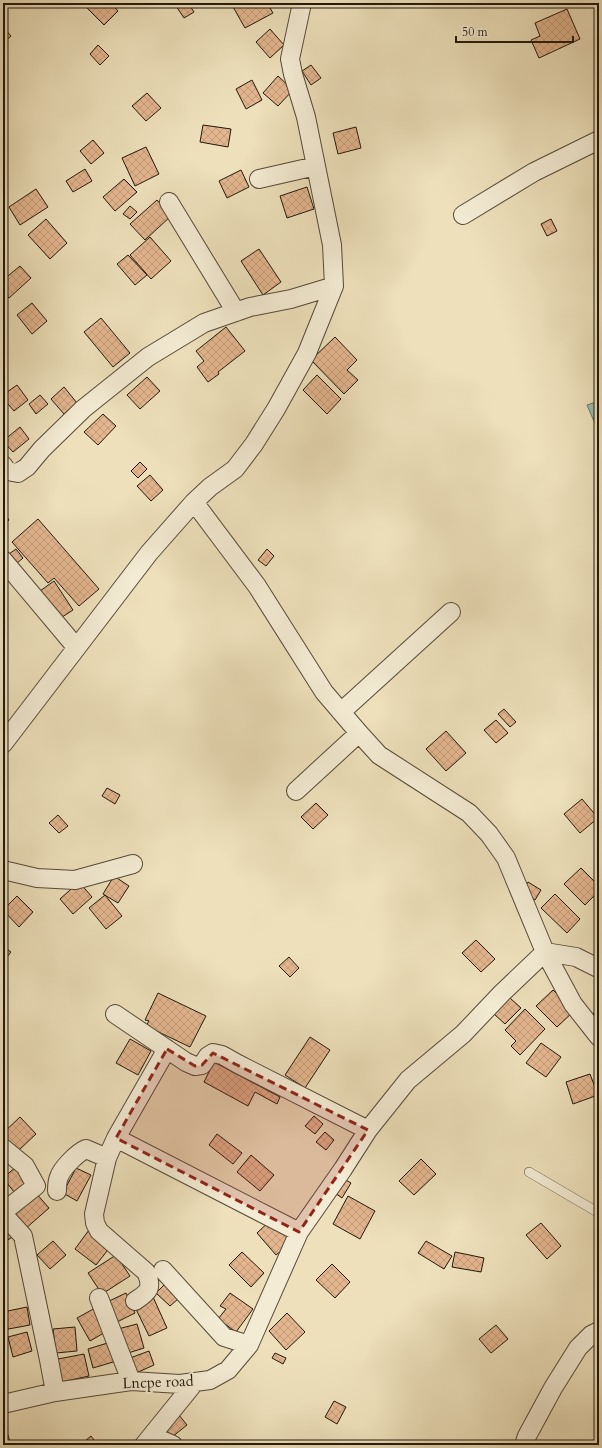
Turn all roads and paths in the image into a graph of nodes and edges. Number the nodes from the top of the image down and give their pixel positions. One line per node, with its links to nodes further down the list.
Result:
1 (302, 3): 3 (street)
2 (599, 140): 6 (street)
3 (316, 166): 4 (street); 7 (street)
4 (259, 179)
5 (169, 202): 8 (street)
6 (463, 215)
7 (334, 286): 8 (street); 10 (street)
8 (236, 312): 9 (street)
9 (3, 465)
10 (194, 502): 13 (street); 14 (street)
11 (3, 560): 13 (street)
12 (451, 612): 14 (street)
13 (76, 647): 16 (street)
14 (341, 712): 15 (street)
15 (359, 733): 17 (street); 20 (street)
16 (3, 744)
17 (296, 791)
18 (133, 864): 19 (street)
19 (3, 870)
20 (545, 952): 21 (street); 23 (street); 25 (street, Lncpe road)
21 (599, 967)
22 (115, 1014): 24 (street)
23 (599, 1037)
24 (167, 1049): 25 (street); 26 (street)
25 (368, 1130): 33 (street, Lncpe road)
26 (116, 1138): 28 (street); 33 (street)
27 (3, 1148): 31 (street)
28 (107, 1158): 30 (street); 36 (street)
29 (529, 1172): 32 (lane)
30 (57, 1191)
31 (3, 1213): 41 (street)
32 (599, 1213)
33 (299, 1232): 38 (street, Lncpe road)
34 (164, 1270): 38 (street)
35 (99, 1298): 39 (street)
36 (135, 1300)
37 (599, 1331): 44 (street)
38 (249, 1345): 40 (street, Lncpe road)
39 (131, 1382): 40 (street, Lncpe road); 41 (street, Lncpe road)
40 (195, 1382): 43 (street)
41 (55, 1392): 42 (street, Lncpe road)
42 (3, 1404)
43 (148, 1441): 45 (street)
44 (526, 1441)
45 (173, 1445)

